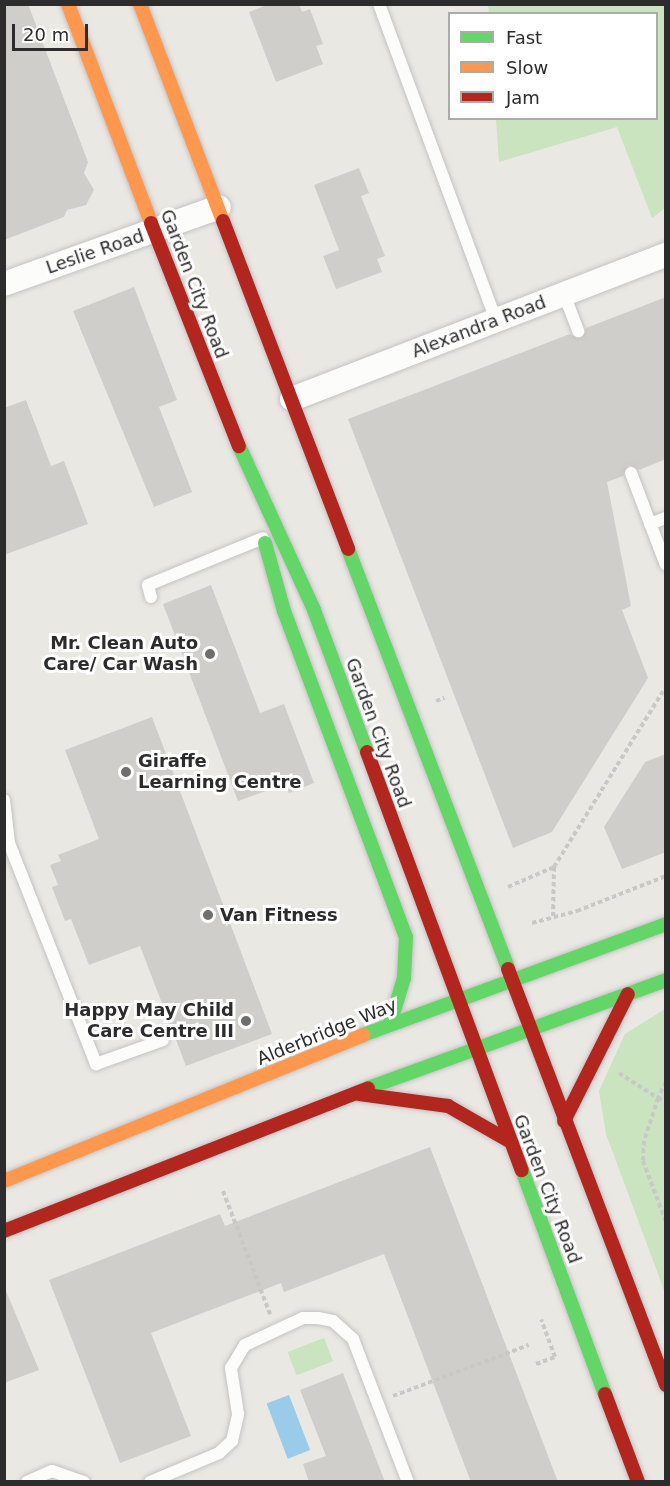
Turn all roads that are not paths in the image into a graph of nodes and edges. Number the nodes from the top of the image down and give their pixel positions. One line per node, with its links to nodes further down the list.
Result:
1 (68, 4): 5 (main road, Garden City Road)
2 (140, 4): 4 (main road, Garden City Road)
3 (379, 4): 9 (lane)
4 (219, 207): 5 (street, Leslie Road); 11 (main road, Garden City Road)
5 (154, 231): 7 (street, Leslie Road); 13 (main road, Garden City Road)
6 (666, 255): 8 (street, Alexandra Road)
7 (4, 284)
8 (564, 294): 9 (street, Alexandra Road); 10 (lane)
9 (496, 320): 11 (street, Alexandra Road)
10 (578, 331)
11 (292, 399): 22 (main road, Garden City Road)
12 (631, 473): 15 (lane)
13 (251, 477): 16 (main road, Garden City Road); 17 (main road)
14 (666, 518): 15 (lane)
15 (650, 524): 18 (lane)
16 (278, 532): 17 (lane); 25 (main road, Garden City Road)
17 (264, 538): 19 (lane); 26 (main road)
18 (666, 565)
19 (151, 597)
20 (4, 800): 28 (lane)
21 (666, 924): 22 (main road, Alderbridge Way)
22 (511, 980): 25 (main road, Alderbridge Way); 27 (main road, Garden City Road)
23 (666, 980): 24 (main road)
24 (628, 994): 27 (main road); 31 (main road)
25 (457, 1000): 26 (main road, Alderbridge Way); 29 (main road, Garden City Road)
26 (390, 1024): 33 (main road, Alderbridge Way)
27 (529, 1030): 29 (main road); 31 (main road, Garden City Road)
28 (163, 1040)
29 (476, 1049): 30 (main road); 32 (main road, Garden City Road)
30 (354, 1093): 32 (main road); 34 (main road)
31 (564, 1121): 35 (main road, Garden City Road)
32 (509, 1141): 40 (main road, Garden City Road)
33 (4, 1181)
34 (4, 1231)
35 (666, 1385)
36 (27, 1482): 37 (lane)
37 (84, 1482)
38 (150, 1482): 39 (lane)
39 (408, 1482)
40 (638, 1482)

